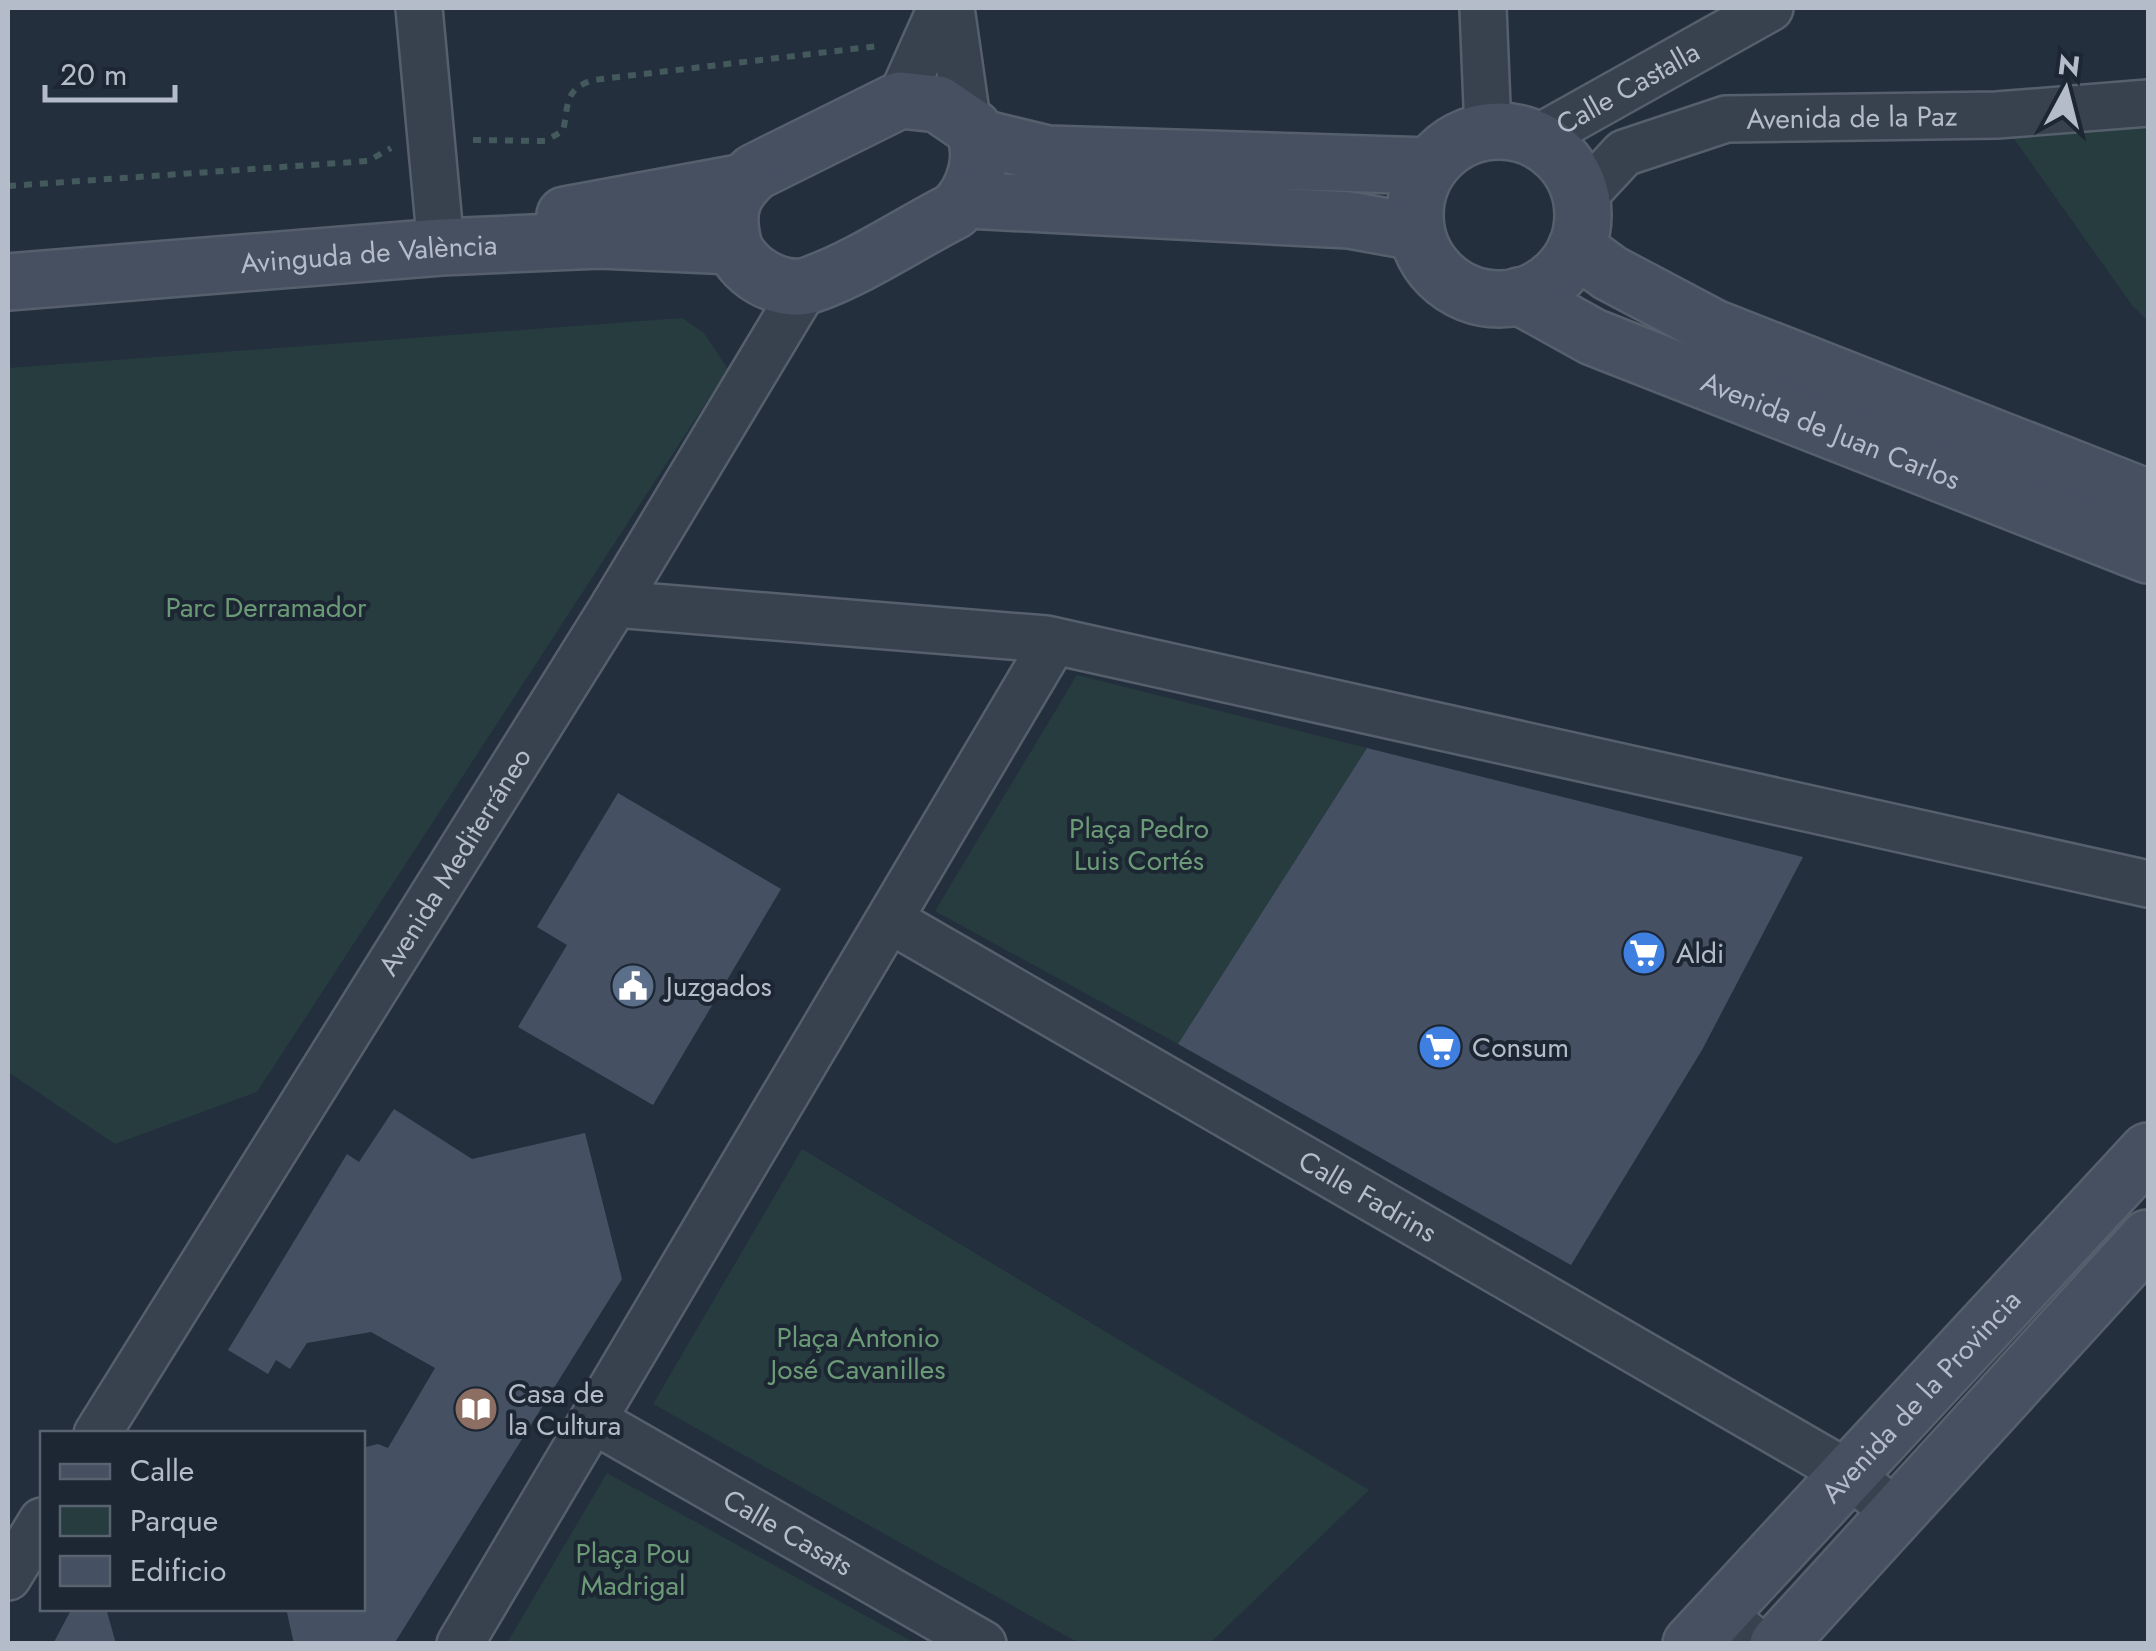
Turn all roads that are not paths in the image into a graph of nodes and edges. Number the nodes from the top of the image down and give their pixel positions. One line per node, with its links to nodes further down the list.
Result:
1 (419, 8): 16 (street)
2 (941, 8): 6 (street)
3 (951, 8): 8 (street)
4 (1483, 8): 9 (street)
5 (1770, 8): 9 (street, Calle Castalla)
6 (900, 100): 8 (main road); 11 (main road)
7 (2148, 102): 13 (street, Avenida de la Paz)
8 (972, 129): 10 (main road); 12 (main road)
9 (1512, 134): 10 (main road); 13 (main road)
10 (1430, 166): 14 (main road)
11 (744, 182): 15 (main road); 16 (main road)
12 (967, 200): 14 (main road); 18 (main road)
13 (1579, 223): 19 (main road); 20 (main road, Avenida de Juan Carlos)
14 (1416, 232): 19 (main road)
15 (733, 246): 16 (main road, Avinguda de València); 18 (main road)
16 (441, 247): 17 (main road, Avinguda de València)
17 (8, 282)
18 (806, 286): 22 (street, Avenida Mediterráneo)
19 (1519, 296): 21 (main road, Avenida de Juan Carlos)
20 (2148, 498)
21 (2148, 556)
22 (616, 604): 23 (street); 29 (street, Avenida Mediterráneo)
23 (1054, 641): 24 (street); 25 (street)
24 (2148, 884)
25 (890, 920): 28 (street); 30 (street, Calle Fadrins)
26 (2148, 1151): 30 (main road, Avenida de la Provincia)
27 (2148, 1238): 31 (main road)
28 (593, 1420): 35 (street); 36 (street, Calle Casats)
29 (99, 1431)
30 (1848, 1474): 31 (street, Calle Fadrins); 34 (main road, Avenida de la Provincia)
31 (1896, 1513): 37 (main road)
32 (40, 1524): 33 (street)
33 (8, 1577)
34 (1723, 1633)
35 (460, 1644)
36 (983, 1644)
37 (1778, 1644)

